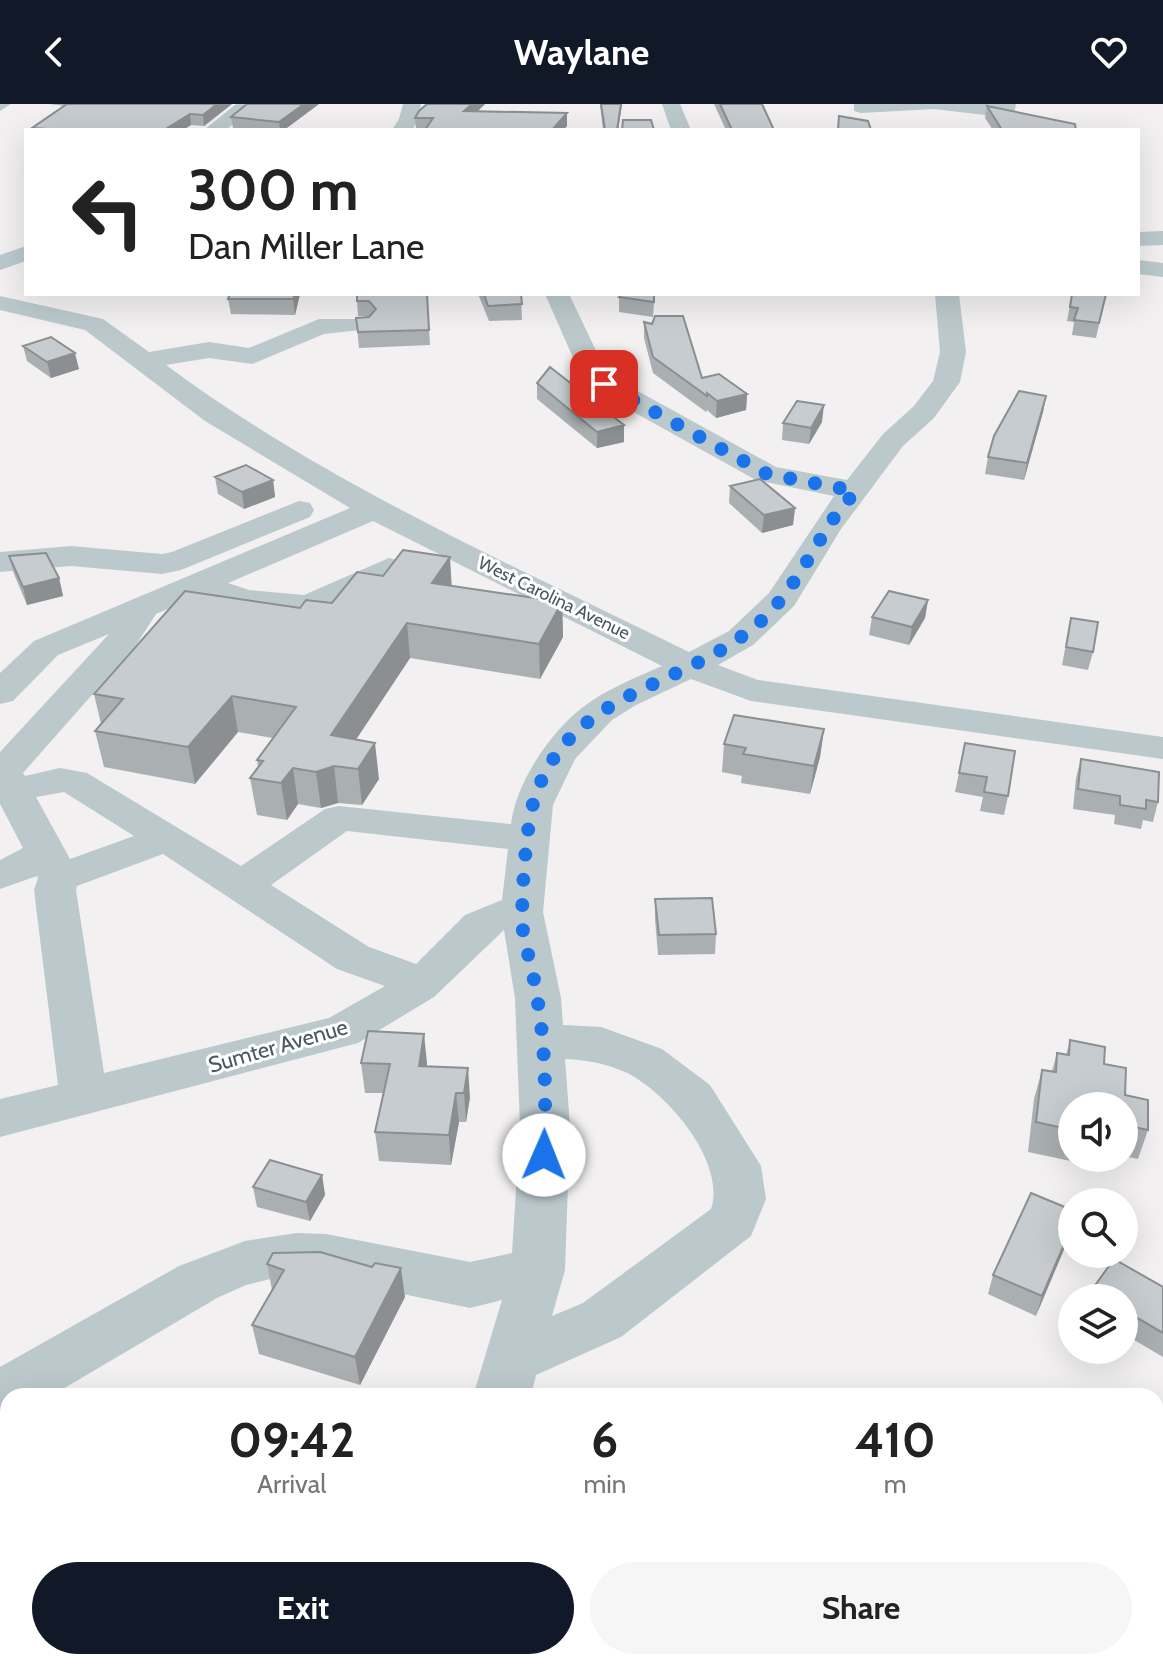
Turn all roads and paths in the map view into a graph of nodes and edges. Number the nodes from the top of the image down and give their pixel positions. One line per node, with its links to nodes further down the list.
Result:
1 (248, 104): 8 (street)
2 (412, 104): 9 (street)
3 (671, 104): 10 (street)
4 (935, 104): 5 (street); 6 (street)
5 (860, 106): 7 (street)
6 (998, 107)
7 (878, 127)
8 (217, 128)
9 (403, 128)
10 (680, 128)
11 (1163, 238): 12 (street)
12 (1140, 239)
13 (24, 254): 14 (street)
14 (0, 263)
15 (1140, 267): 16 (street)
16 (1163, 270)
17 (79, 296): 21 (street)
18 (558, 296): 25 (street)
19 (947, 296): 25 (street)
20 (0, 303): 21 (street, West Carolina Avenue)
21 (61, 318): 23 (street, West Carolina Avenue)
22 (361, 324): 23 (street)
23 (145, 361): 24 (street, West Carolina Avenue)
24 (341, 490): 26 (street, West Carolina Avenue); 28 (street)
25 (855, 491): 31 (street)
26 (374, 509): 29 (street); 31 (street, West Carolina Avenue)
27 (377, 560): 29 (street)
28 (0, 562)
29 (199, 583): 30 (street)
30 (142, 609): 32 (street); 34 (street)
31 (690, 666): 33 (street, West Carolina Avenue); 36 (street)
32 (0, 693)
33 (1163, 748)
34 (6, 776): 35 (street); 37 (street)
35 (167, 838): 37 (street); 39 (street)
36 (529, 839): 39 (street); 40 (street)
37 (52, 865): 38 (street); 43 (street)
38 (0, 875)
39 (241, 886): 41 (street)
40 (522, 912): 41 (street, Sumter Avenue); 42 (street)
41 (422, 982): 43 (street, Sumter Avenue)
42 (541, 1041): 45 (street); 46 (street)
43 (84, 1097): 44 (street, Sumter Avenue)
44 (0, 1118)
45 (538, 1270): 46 (street); 47 (street)
46 (508, 1377)
47 (8, 1387)

